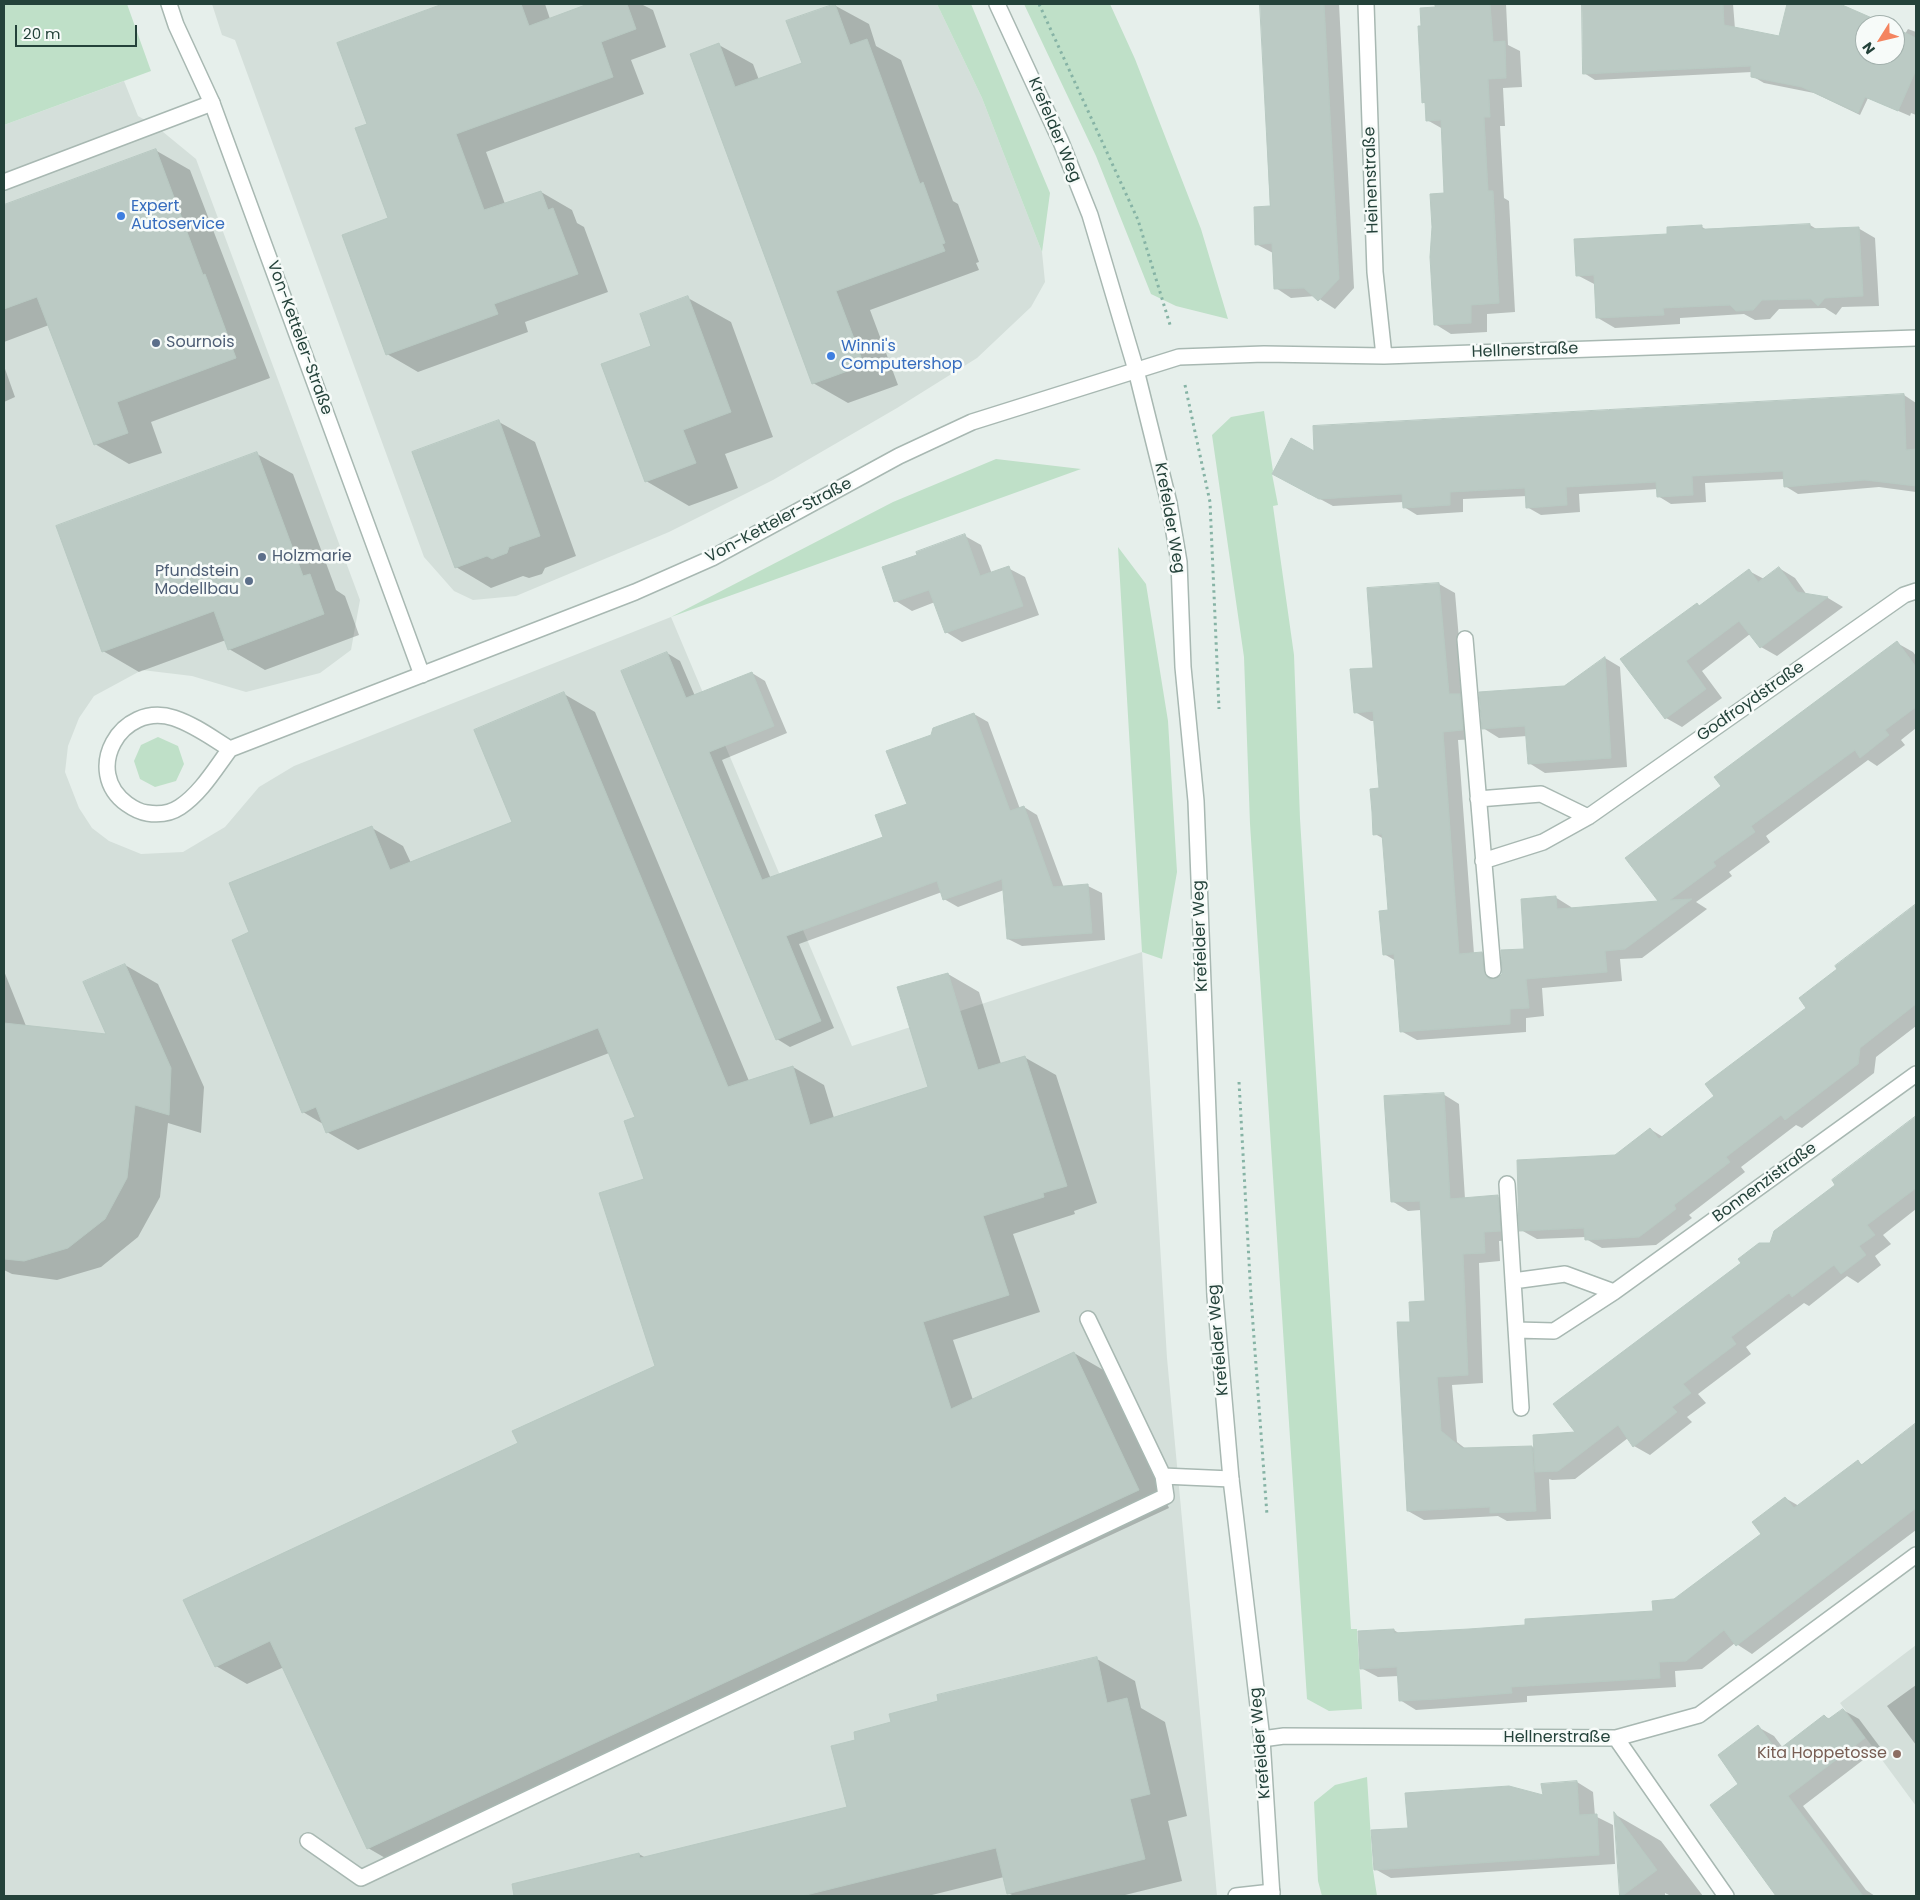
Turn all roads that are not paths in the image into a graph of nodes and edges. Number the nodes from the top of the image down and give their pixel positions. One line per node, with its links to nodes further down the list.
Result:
1 (169, 4): 4 (street, Von-Ketteler-Straße)
2 (997, 4): 8 (street, Krefelder Weg)
3 (1366, 4): 7 (street, Heinenstraße)
4 (212, 102): 5 (street); 11 (street, Von-Ketteler-Straße)
5 (4, 182)
6 (1916, 338): 7 (street, Hellnerstraße)
7 (1384, 356): 8 (street, Hellnerstraße)
8 (1136, 370): 11 (street, Von-Ketteler-Straße); 25 (street, Krefelder Weg)
9 (1916, 591): 14 (street, Godfroydstraße)
10 (1465, 640): 13 (street)
11 (422, 676): 12 (street, Von-Ketteler-Straße)
12 (230, 749): 12 (street)
13 (1478, 799): 14 (street); 15 (street)
14 (1588, 817): 15 (street, Godfroydstraße)
15 (1484, 861): 16 (street)
16 (1493, 970)
17 (1916, 1074): 20 (street, Bonnenzistraße)
18 (1507, 1184): 19 (street)
19 (1514, 1281): 20 (street); 22 (street)
20 (1614, 1292): 22 (street, Bonnenzistraße)
21 (1088, 1319): 24 (street)
22 (1516, 1330): 23 (street)
23 (1521, 1408)
24 (1163, 1476): 25 (street); 29 (street)
25 (1231, 1478): 28 (street, Krefelder Weg)
26 (1916, 1555): 27 (street, Hellnerstraße)
27 (1616, 1738): 28 (street, Hellnerstraße); 32 (street)
28 (1262, 1739): 30 (street, Krefelder Weg)
29 (308, 1841)
30 (1272, 1894): 31 (street)
31 (1236, 1896)
32 (1726, 1896)

